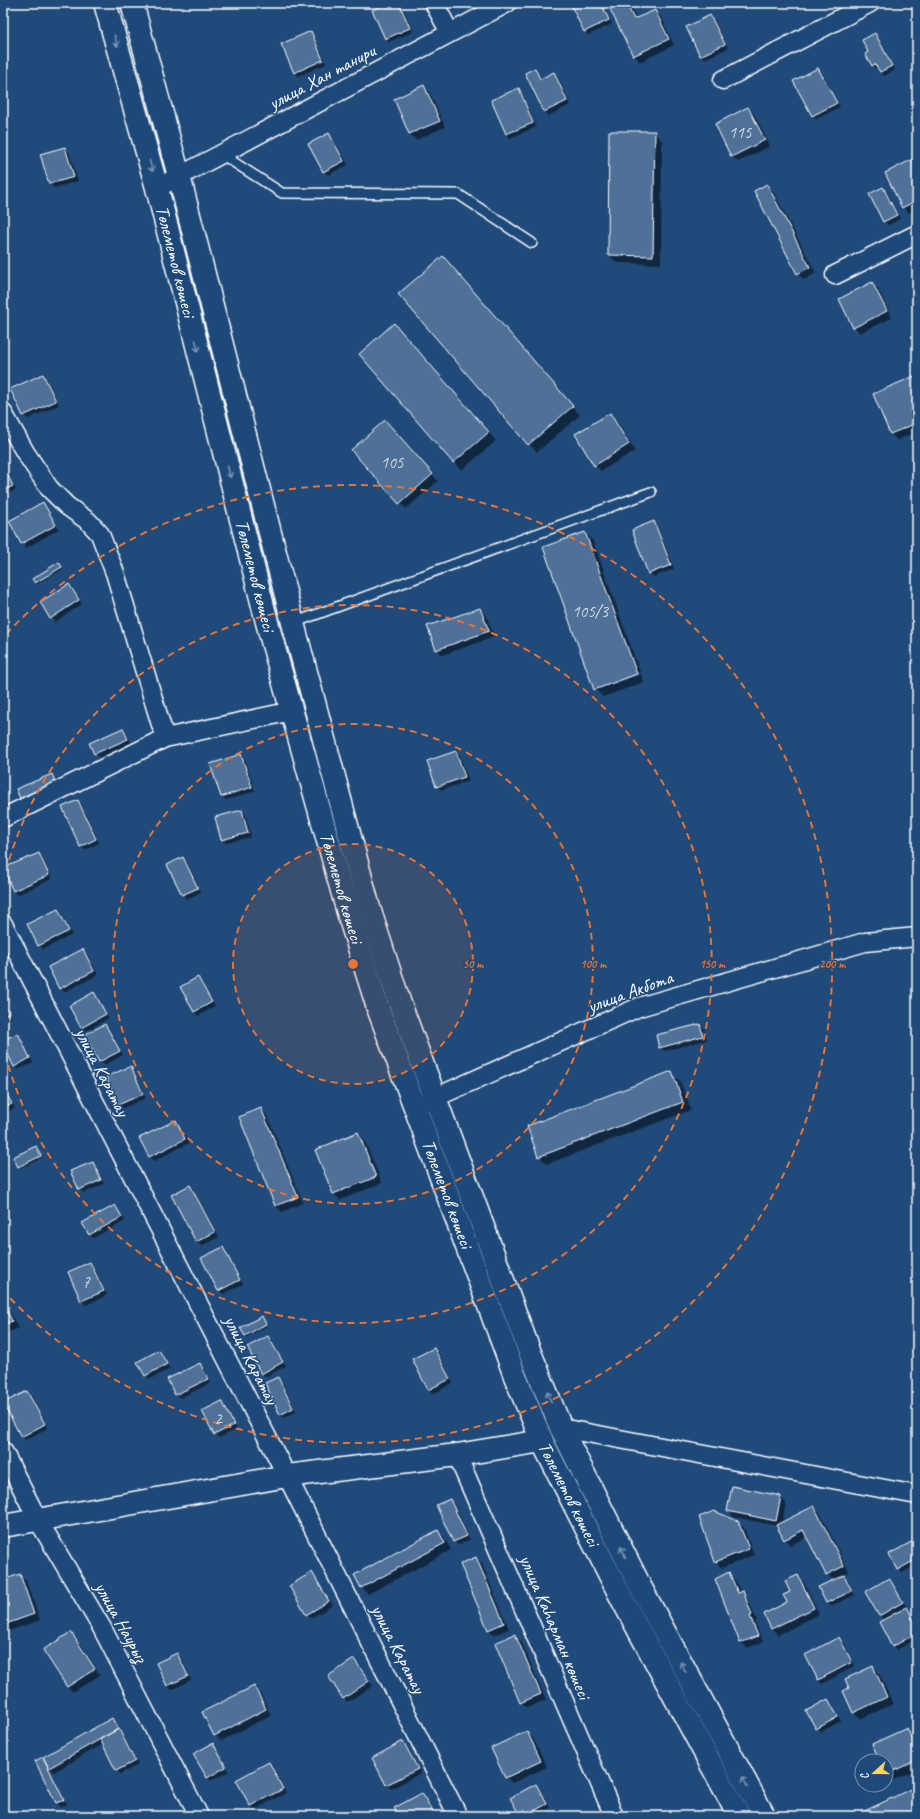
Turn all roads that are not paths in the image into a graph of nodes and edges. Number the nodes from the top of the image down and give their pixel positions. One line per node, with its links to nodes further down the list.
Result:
1 (105, 3): 10 (main road, Төлеметов көшесі, one-way to 10)
2 (132, 3): 9 (main road, Төлеметов көшесі)
3 (434, 3): 6 (street)
4 (507, 3): 6 (street, улица Хан танири)
5 (870, 3): 7 (street)
6 (450, 33): 8 (street, улица Хан танири)
7 (723, 80)
8 (221, 154): 9 (street, улица Хан танири); 12 (lane)
9 (179, 176): 10 (street, улица Хан танири); 16 (main road, Төлеметов көшесі)
10 (157, 188): 17 (main road, Төлеметов көшесі, one-way to 17)
11 (917, 234): 13 (street)
12 (532, 242)
13 (835, 275)
14 (3, 413): 18 (street)
15 (651, 492): 16 (lane)
16 (293, 623): 22 (main road, Төлеметов көшесі)
17 (292, 711): 18 (street); 23 (main road, Төлеметов көшесі)
18 (164, 738): 19 (street)
19 (3, 818)
20 (3, 924): 28 (street, улица Каратау)
21 (917, 937): 22 (street, улица Акбота)
22 (435, 1097): 23 (street, улица Акбота); 24 (main road, Төлеметов көшесі, one-way to 22)
23 (414, 1107): 25 (main road, Төлеметов көшесі)
24 (561, 1428): 29 (street); 36 (main road, Төлеметов көшесі, one-way to 24)
25 (542, 1441): 27 (main road); 35 (main road, Төлеметов көшесі)
26 (3, 1451): 30 (street, улица Наурыз)
27 (457, 1455): 28 (main road); 34 (street, улица Каһарман көшесі)
28 (286, 1476): 30 (main road); 33 (street, улица Каратау)
29 (917, 1495)
30 (38, 1520): 31 (main road); 32 (street, улица Наурыз)
31 (3, 1526)
32 (199, 1816)
33 (458, 1816)
34 (614, 1816)
35 (739, 1816)
36 (764, 1816)

